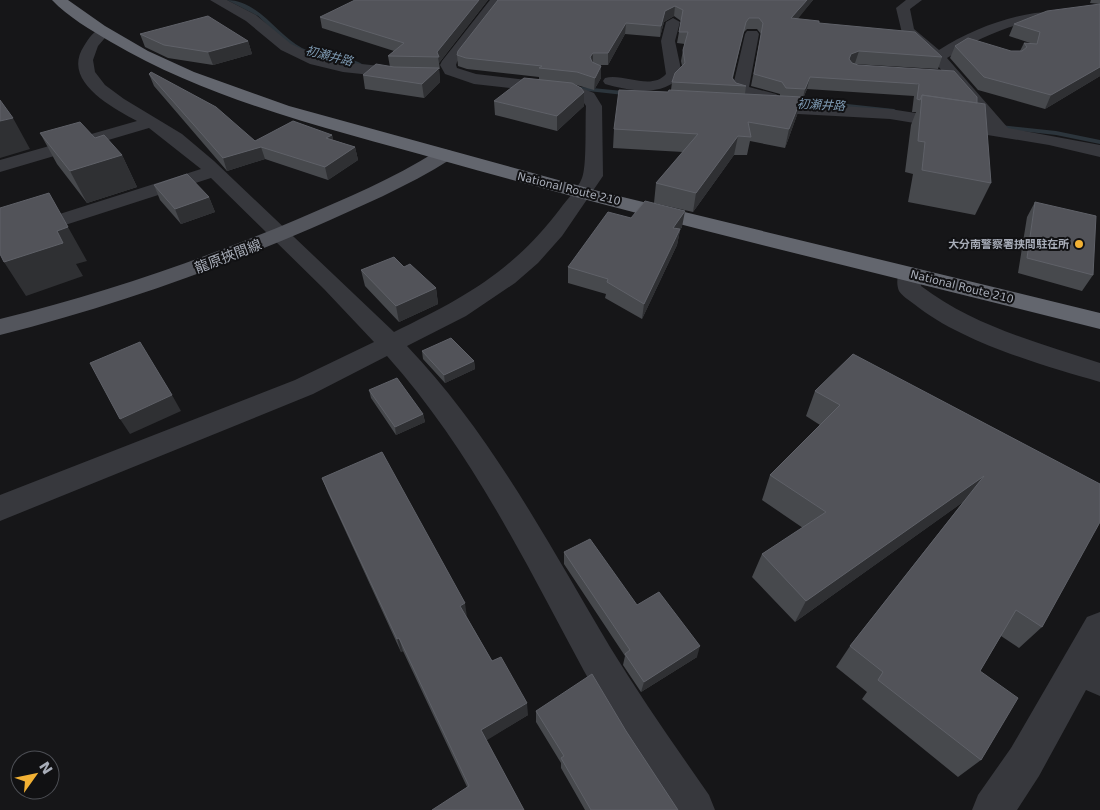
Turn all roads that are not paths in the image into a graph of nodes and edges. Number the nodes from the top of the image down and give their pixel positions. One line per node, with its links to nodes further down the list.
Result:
1 (59, 0): 8 (highway, National Route 210)
2 (217, 0): 15 (street)
3 (497, 0): 14 (street)
4 (915, 0): 12 (street)
5 (1078, 0): 6 (street)
6 (1098, 8): 10 (street)
7 (673, 22): 19 (street)
8 (103, 32): 24 (street); 27 (highway, National Route 210)
9 (752, 34): 23 (street)
10 (961, 43): 11 (street); 12 (street)
11 (978, 48)
12 (938, 57): 18 (street)
13 (598, 70): 19 (street)
14 (454, 74): 16 (street); 20 (street)
15 (421, 75)
16 (436, 76)
17 (937, 76): 18 (street)
18 (955, 77): 25 (street)
19 (611, 81): 20 (street)
20 (595, 97): 21 (street); 30 (street)
21 (662, 101)
22 (734, 106): 23 (street)
23 (788, 108): 25 (street)
24 (152, 122): 28 (street); 29 (street)
25 (1003, 133): 26 (street)
26 (1100, 151)
27 (444, 156): 30 (highway, National Route 210); 34 (main road, 龍原挾間線)
28 (0, 166)
29 (214, 172): 31 (street); 35 (street)
30 (582, 193): 32 (highway, National Route 210); 35 (street)
31 (0, 240)
32 (909, 274): 33 (highway, National Route 210); 36 (street)
33 (1100, 321)
34 (0, 327)
35 (391, 345): 37 (street); 40 (street)
36 (1100, 373)
37 (0, 508)
38 (1100, 629): 39 (street)
39 (1090, 671): 41 (street)
40 (694, 810)
41 (993, 810)

